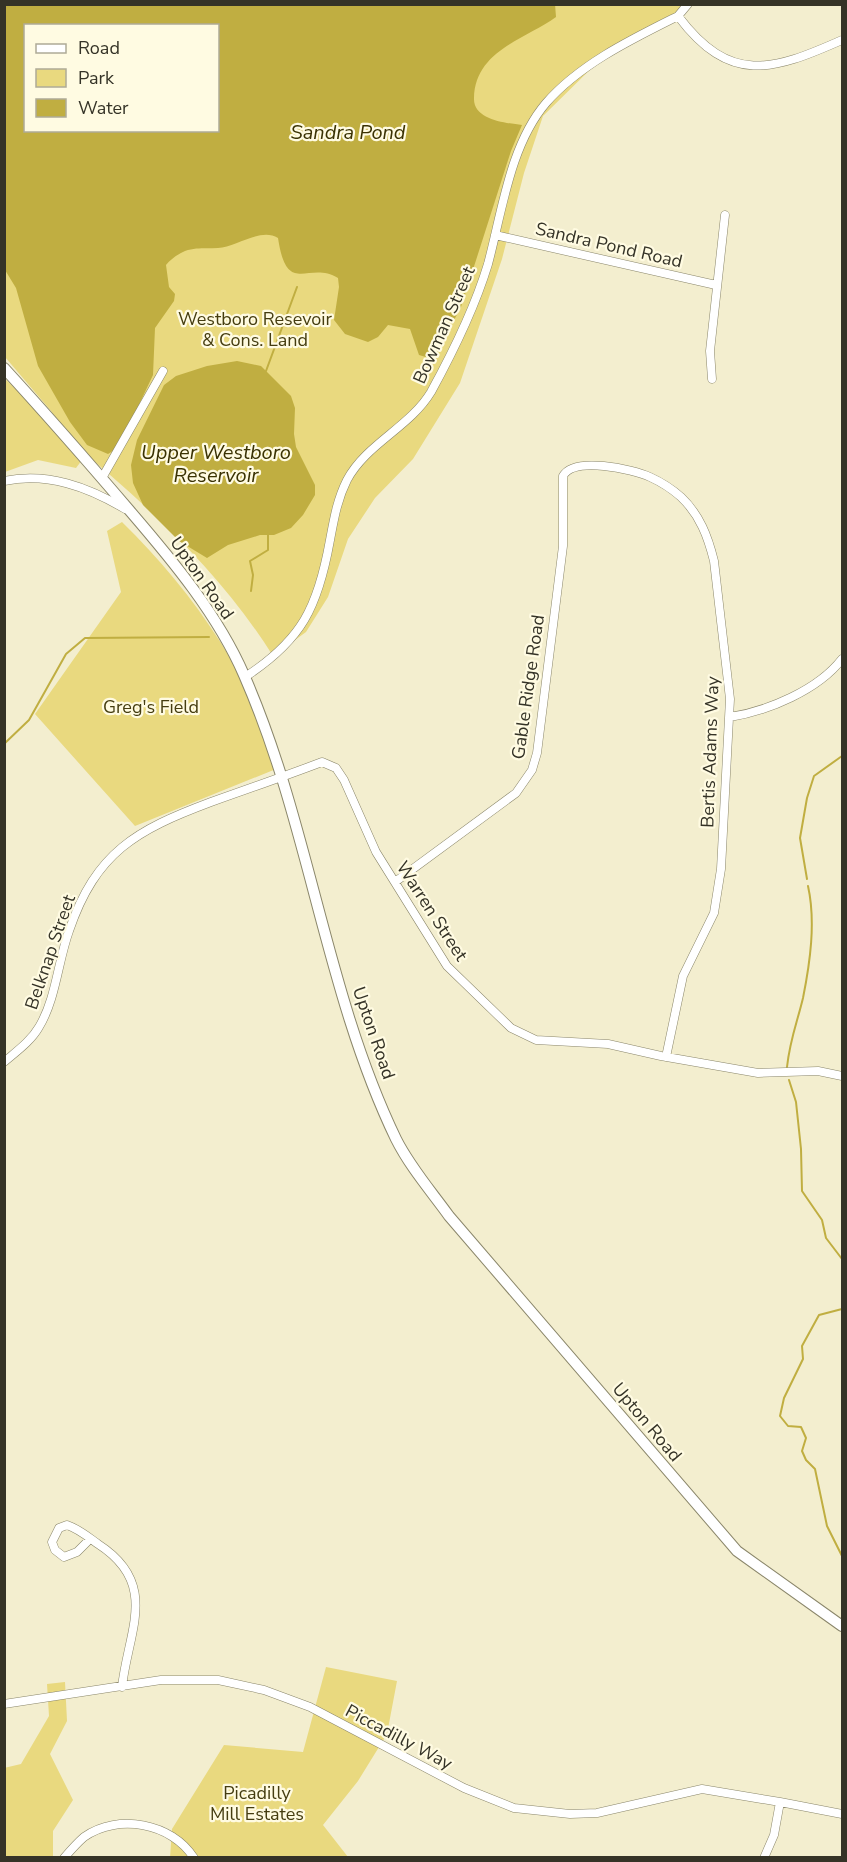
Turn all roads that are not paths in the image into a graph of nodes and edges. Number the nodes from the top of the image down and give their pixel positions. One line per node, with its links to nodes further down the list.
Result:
1 (688, 4): 2 (street, Bowman Street)
2 (678, 16): 3 (street); 5 (street, Bowman Street)
3 (843, 40)
4 (725, 215): 6 (street)
5 (495, 235): 6 (street, Sandra Pond Road); 15 (street, Bowman Street)
6 (716, 285): 9 (street)
7 (4, 368): 11 (main road, Upton Road)
8 (163, 371): 11 (street)
9 (712, 379)
10 (568, 469): 16 (street, Bertis Adams Way); 18 (street, Gable Ridge Road)
11 (102, 478): 13 (main road, Upton Road)
12 (4, 481): 13 (street)
13 (132, 513): 15 (main road, Upton Road)
14 (843, 659): 16 (street)
15 (245, 677): 17 (main road, Upton Road)
16 (730, 717): 19 (street, Bertis Adams Way)
17 (284, 777): 18 (street, Warren Street); 20 (street, Belknap Street); 23 (main road, Upton Road)
18 (395, 882): 19 (street, Warren Street)
19 (666, 1057): 21 (street, Warren Street)
20 (4, 1062)
21 (843, 1076)
22 (90, 1539): 22 (street); 24 (street)
23 (843, 1626)
24 (122, 1687): 25 (street, Piccadilly Way); 26 (street, Piccadilly Way)
25 (4, 1704)
26 (780, 1802): 27 (street, Piccadilly Way); 30 (street)
27 (843, 1814)
28 (64, 1857): 29 (street)
29 (194, 1857)
30 (764, 1857)

